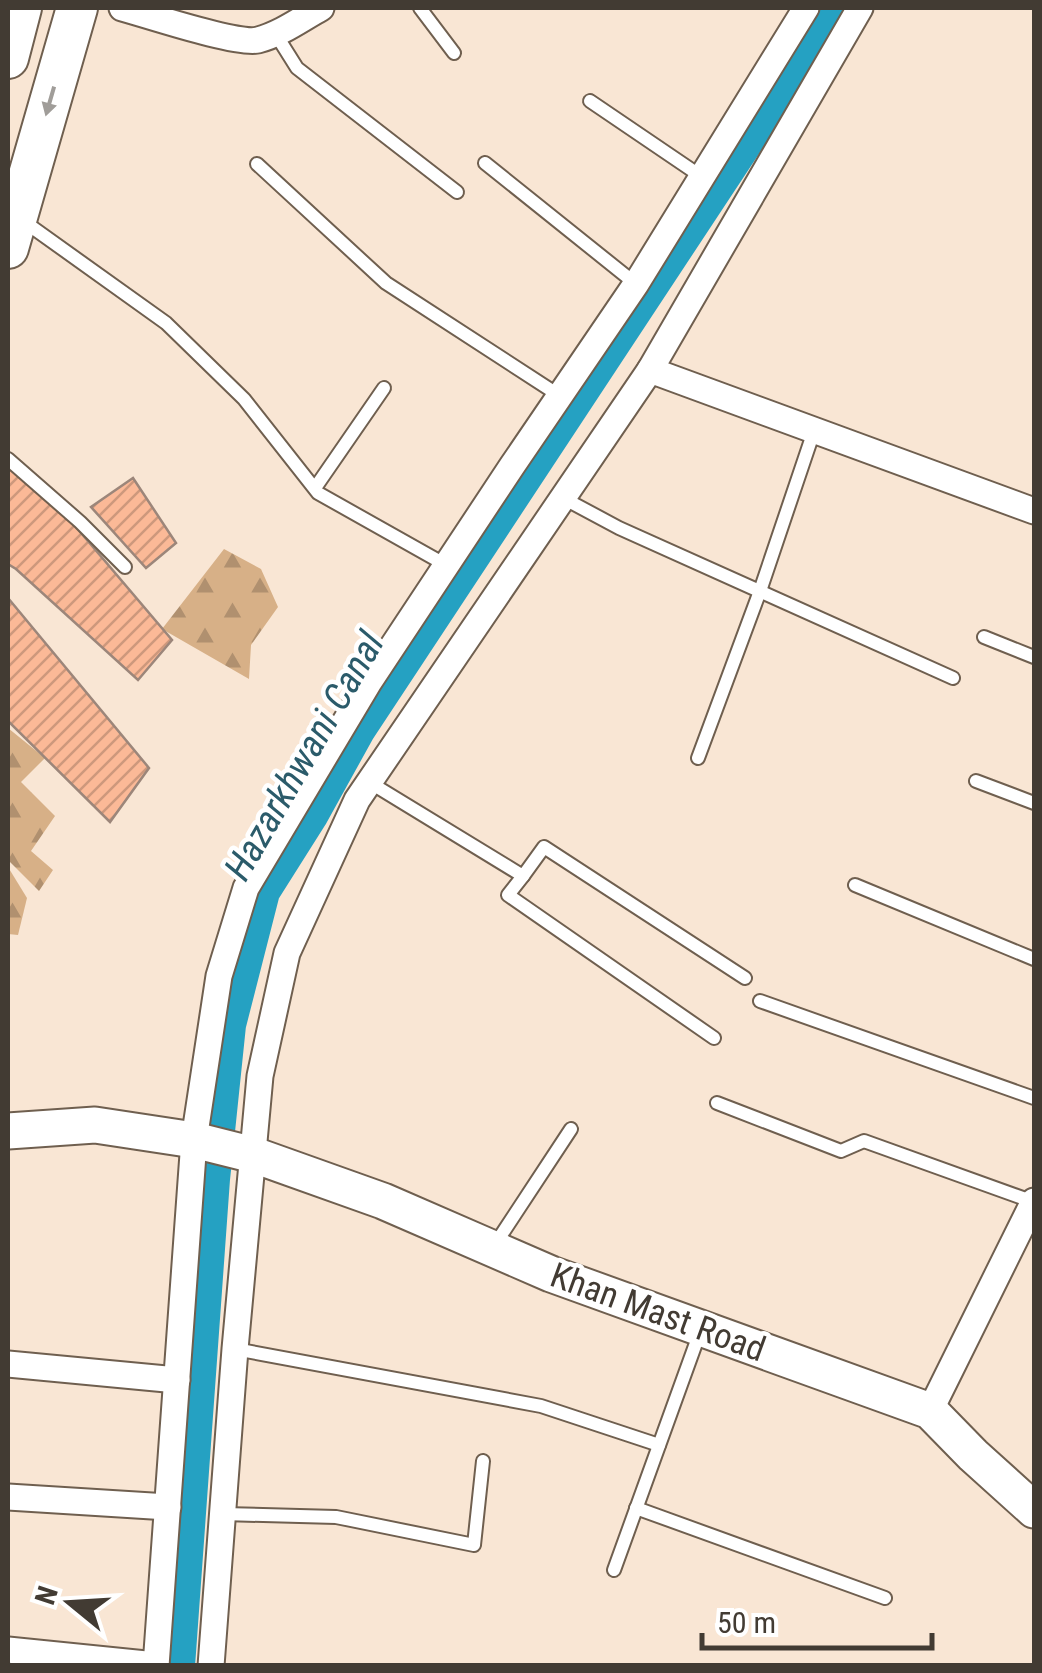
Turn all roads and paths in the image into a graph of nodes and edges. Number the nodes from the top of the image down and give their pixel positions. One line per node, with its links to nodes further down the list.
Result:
1 (20, 8): 10 (main road)
2 (78, 8): 16 (main road, one-way to 16)
3 (122, 8): 8 (street)
4 (320, 8): 8 (street)
5 (420, 8): 9 (lane)
6 (806, 8): 14 (street)
7 (860, 8): 18 (street)
8 (275, 33): 15 (lane)
9 (454, 52)
10 (8, 58)
11 (590, 101): 14 (lane)
12 (485, 162): 17 (lane)
13 (257, 164): 20 (lane)
14 (702, 177): 17 (street)
15 (456, 192)
16 (12, 232): 23 (lane)
17 (636, 284): 20 (street)
18 (650, 370): 21 (street); 24 (street)
19 (384, 388): 23 (lane)
20 (560, 396): 26 (street)
21 (814, 431): 25 (street); 28 (lane)
22 (8, 459): 27 (lane)
23 (315, 488): 26 (lane)
24 (563, 498): 28 (lane); 34 (street)
25 (1034, 511)
26 (446, 565): 46 (street)
27 (125, 567)
28 (760, 591): 31 (lane); 32 (lane)
29 (984, 636): 30 (lane)
30 (1034, 657)
31 (952, 678)
32 (698, 758)
33 (976, 781): 35 (lane)
34 (369, 782): 36 (lane); 47 (street)
35 (1034, 804)
36 (523, 876): 39 (lane); 41 (lane)
37 (855, 885): 38 (lane)
38 (1034, 959)
39 (745, 978)
40 (760, 1001): 42 (lane)
41 (714, 1038)
42 (1034, 1098)
43 (717, 1103): 48 (lane)
44 (8, 1130): 46 (main road)
45 (571, 1130): 49 (lane)
46 (194, 1140): 47 (main road, Khan Mast Road); 53 (street)
47 (254, 1155): 49 (main road, Khan Mast Road); 51 (street)
48 (1034, 1202): 54 (street)
49 (493, 1248): 50 (main road, Khan Mast Road)
50 (701, 1329): 54 (main road, Khan Mast Road); 55 (lane)
51 (235, 1350): 55 (lane); 61 (street)
52 (8, 1364): 53 (street)
53 (177, 1380): 58 (street)
54 (930, 1411): 60 (main road, Khan Mast Road)
55 (659, 1445): 59 (lane)
56 (484, 1462): 61 (lane)
57 (8, 1497): 58 (street)
58 (168, 1507): 65 (street)
59 (636, 1508): 62 (lane); 63 (lane)
60 (1034, 1510)
61 (223, 1514): 66 (street)
62 (614, 1570)
63 (885, 1598)
64 (8, 1650): 65 (street)
65 (156, 1665)
66 (211, 1666)

